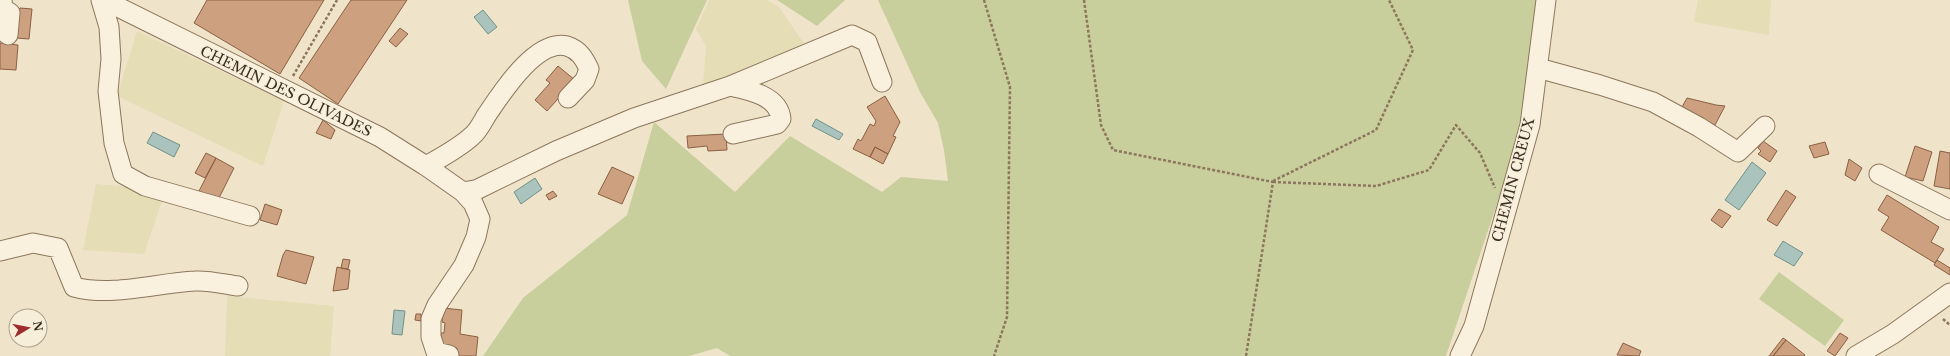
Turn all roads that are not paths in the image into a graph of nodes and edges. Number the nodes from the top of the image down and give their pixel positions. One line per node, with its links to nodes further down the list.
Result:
1 (2, 0): 4 (street)
2 (102, 0): 11 (street, CHEMIN DES OLIVADES); 15 (street)
3 (1546, 0): 5 (street, CHEMIN CREUX)
4 (8, 35)
5 (1538, 68): 9 (street); 20 (street, CHEMIN CREUX)
6 (882, 82): 7 (street)
7 (730, 86): 10 (street); 13 (street)
8 (568, 98): 11 (street)
9 (1765, 126)
10 (733, 134)
11 (426, 166): 13 (street, CHEMIN DES OLIVADES)
12 (1879, 174): 14 (street)
13 (463, 192): 19 (street, CHEMIN DES OLIVADES)
14 (1950, 210)
15 (250, 216)
16 (0, 251): 17 (street)
17 (238, 286)
18 (1950, 292): 21 (street)
19 (449, 355)
20 (1460, 356)
21 (1856, 356)

